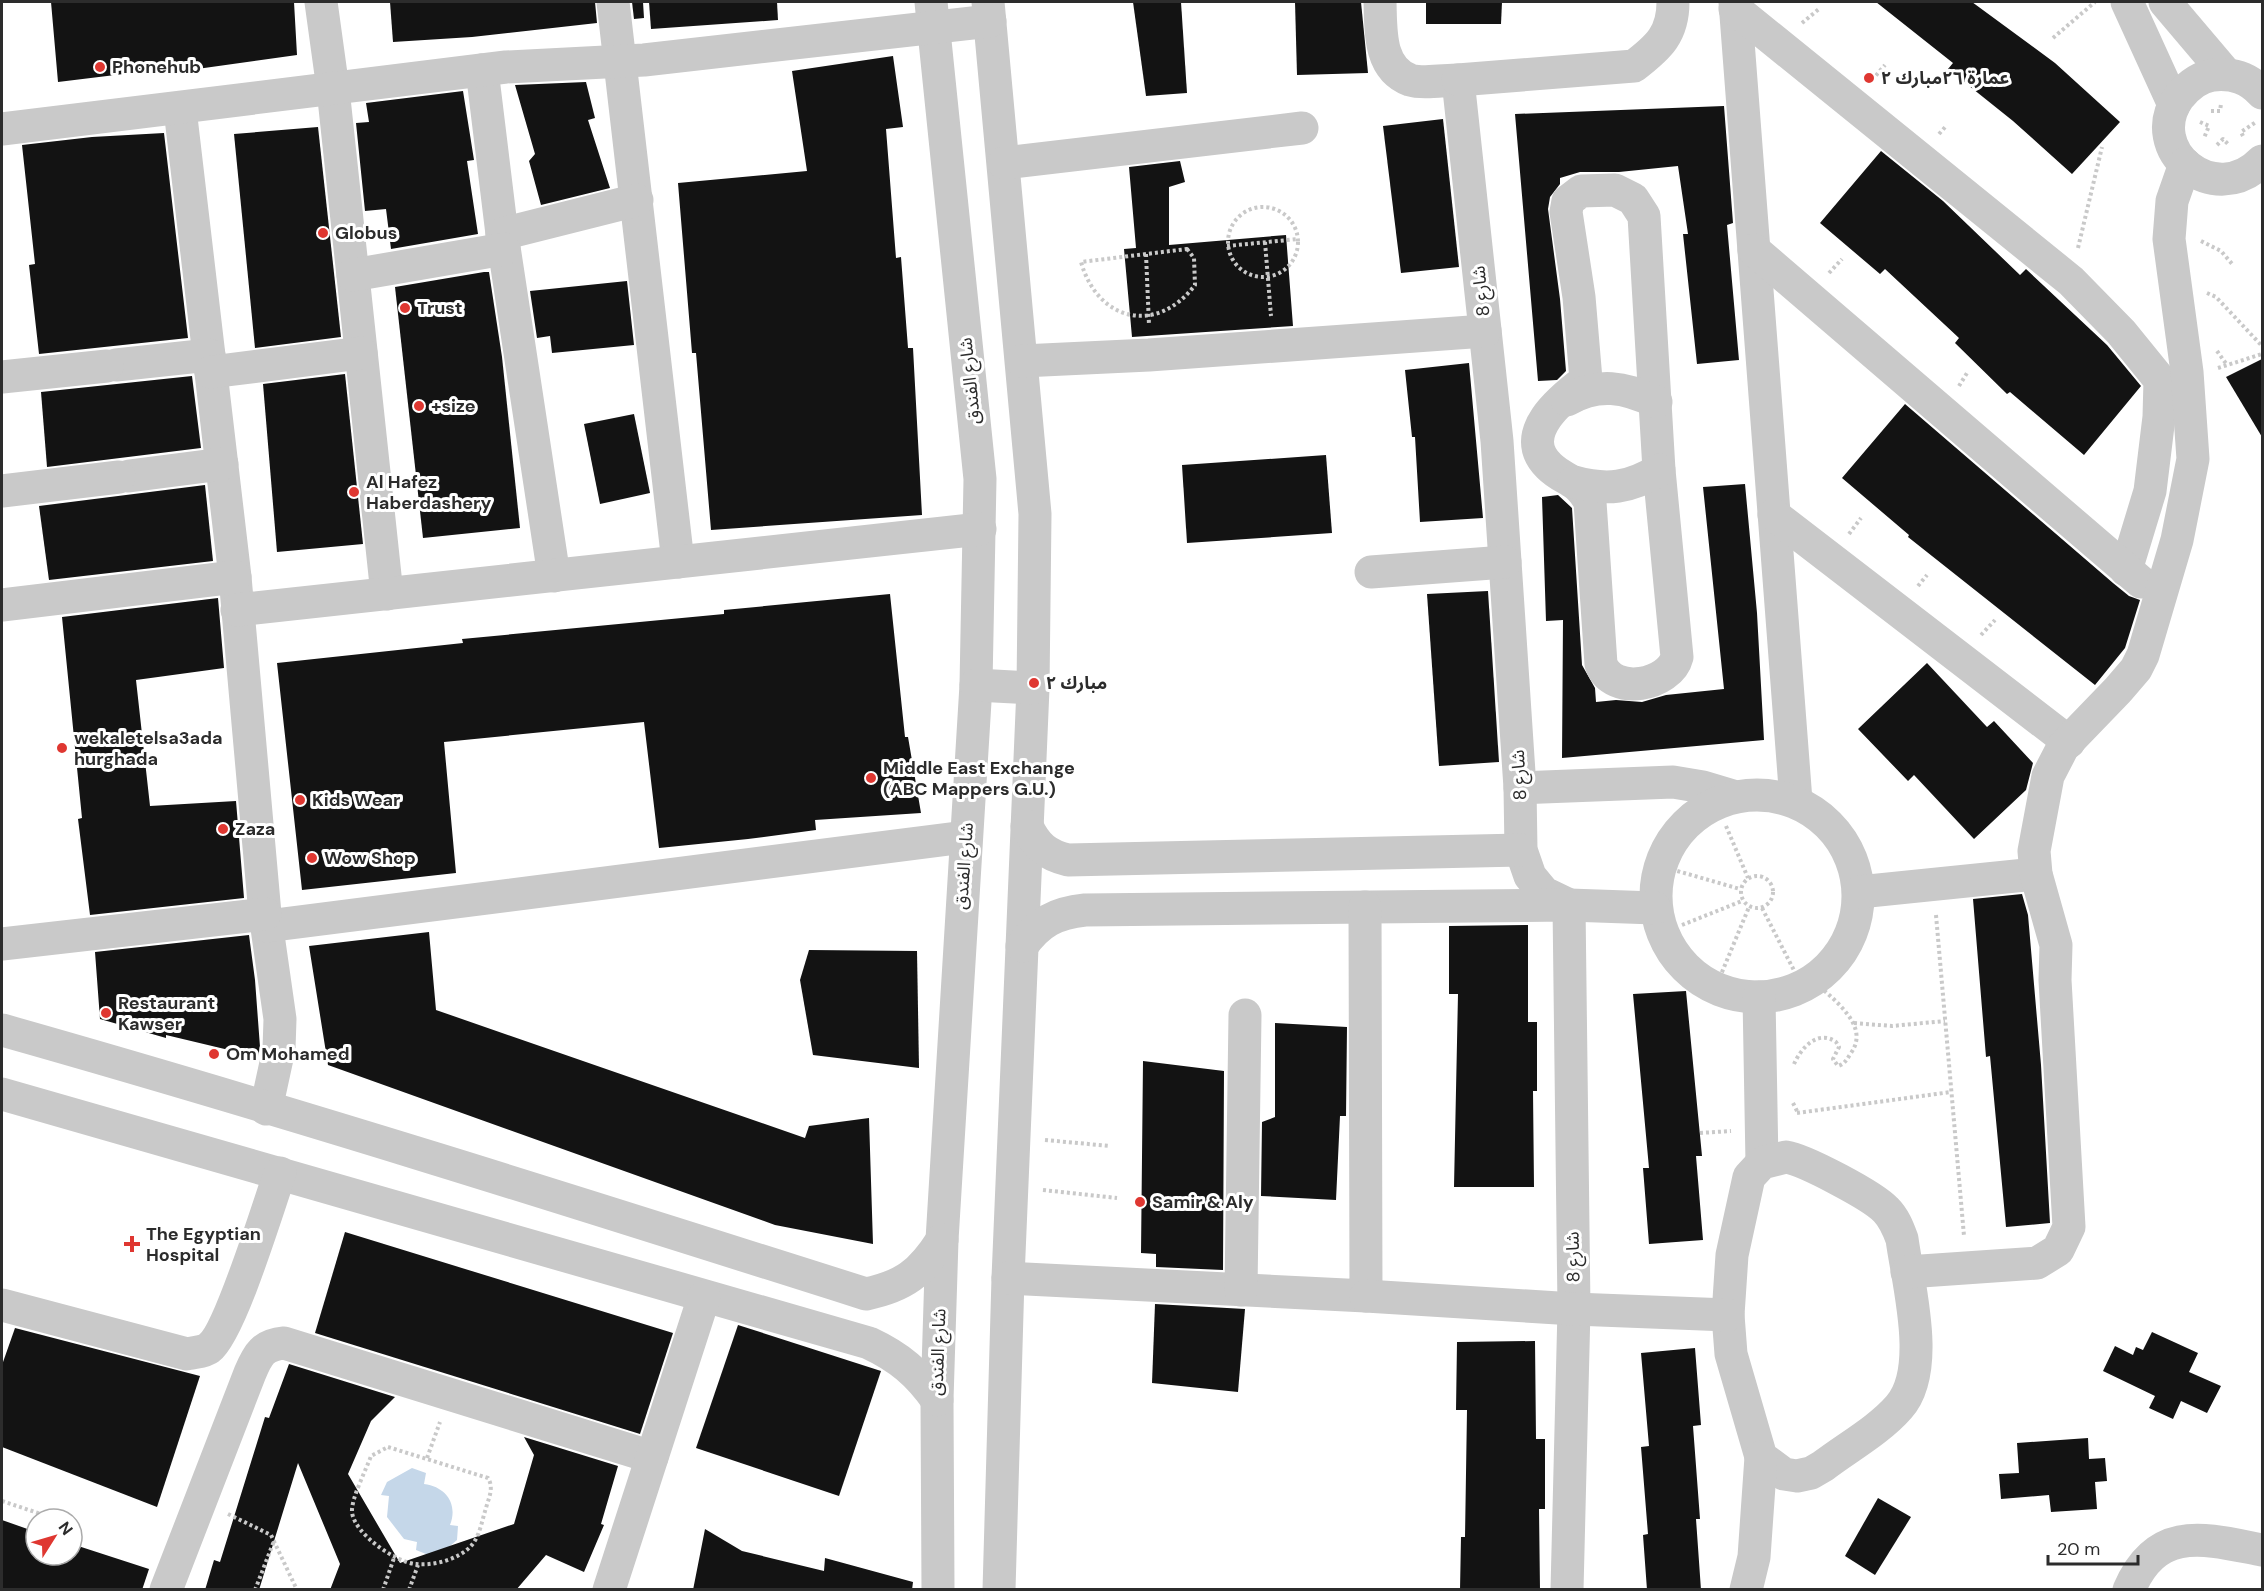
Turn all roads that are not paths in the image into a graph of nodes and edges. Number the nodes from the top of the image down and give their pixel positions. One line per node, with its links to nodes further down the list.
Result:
1 (321, 2): 14 (street)
2 (613, 2): 10 (street)
3 (1380, 2): 13 (street)
4 (1673, 2): 13 (street)
5 (2127, 2): 16 (street)
6 (2165, 2): 12 (street)
7 (1735, 5): 25 (street); 44 (street)
8 (989, 11): 9 (street); 20 (street)
9 (932, 13): 10 (street); 41 (street, شارع الفندق)
10 (619, 61): 11 (street); 23 (street)
11 (482, 70): 14 (street); 24 (street)
12 (2226, 74): 15 (street); 16 (street)
13 (1458, 80): 27 (street, شارع 8)
14 (333, 89): 17 (street); 26 (street)
15 (2262, 93)
16 (2173, 107): 22 (street)
17 (180, 109): 19 (street); 30 (street)
18 (1302, 128): 20 (street)
19 (2, 129)
20 (1004, 163): 29 (street)
21 (2258, 165): 22 (street)
22 (2188, 167): 49 (street)
23 (637, 200): 24 (street); 42 (street)
24 (503, 242): 26 (street); 46 (street)
25 (1754, 250): 40 (street); 44 (street)
26 (353, 275): 28 (street)
27 (1485, 331): 29 (street); 34 (street, شارع 8)
28 (361, 353): 30 (street); 48 (street)
29 (1022, 361): 53 (street)
30 (210, 364): 31 (street); 36 (street)
31 (2, 377)
32 (1656, 402): 33 (street); 33 (street); 37 (street)
33 (1557, 406): 35 (street)
34 (1497, 441): 35 (street); 43 (street, شارع 8)
35 (1538, 441): 38 (street)
36 (222, 464): 39 (street); 47 (street)
37 (1659, 471): 38 (street); 38 (street)
38 (1574, 482)
39 (2, 491)
40 (1774, 515): 54 (street); 57 (street)
41 (980, 529): 42 (street); 52 (street, شارع الفندق)
42 (678, 562): 46 (street)
43 (1505, 562): 45 (street); 55 (street, شارع 8)
44 (2126, 570): 49 (street)
45 (1371, 572)
46 (554, 576): 48 (street)
47 (235, 577): 50 (street); 51 (street)
48 (387, 594): 51 (street)
49 (2161, 599): 54 (street)
50 (2, 605)
51 (237, 610): 65 (street)
52 (976, 684): 53 (street); 59 (street, شارع الفندق)
53 (1033, 688): 58 (street)
54 (2069, 742): 61 (street)
55 (1521, 788): 56 (street); 60 (street, شارع 8)
56 (1724, 800): 57 (street); 66 (street)
57 (1796, 801): 62 (street)
58 (1027, 826): 60 (street); 68 (street)
59 (965, 837): 65 (street); 76 (street, شارع الفندق)
60 (1521, 850): 63 (street, شارع 8)
61 (2036, 874): 62 (street); 77 (street)
62 (1859, 892): 69 (street)
63 (1569, 905): 64 (street); 66 (street); 83 (street, شارع 8)
64 (1365, 907): 68 (street); 80 (street)
65 (266, 920): 67 (street); 73 (street)
66 (1659, 921): 69 (street)
67 (2, 944)
68 (1022, 946): 78 (street)
69 (1759, 997): 74 (street)
70 (1245, 1015): 79 (street)
71 (2, 1030): 73 (street)
72 (2, 1094): 75 (street)
73 (266, 1109): 76 (street)
74 (1762, 1163): 77 (street); 84 (street)
75 (280, 1173): 81 (street); 82 (street)
76 (942, 1240): 85 (street, شارع الفندق)
77 (1906, 1272): 87 (street)
78 (1008, 1278): 79 (street); 92 (street)
79 (1241, 1290): 80 (street)
80 (1366, 1296): 83 (street)
81 (704, 1297): 85 (street); 86 (street)
82 (2, 1305)
83 (1574, 1309): 84 (street); 93 (street, شارع 8)
84 (1728, 1315): 87 (street)
85 (937, 1400): 91 (street, شارع الفندق)
86 (652, 1457): 89 (street); 90 (street)
87 (1761, 1457): 94 (street)
88 (2262, 1550): 95 (street)
89 (166, 1590)
90 (609, 1590)
91 (938, 1590)
92 (999, 1590)
93 (1567, 1590)
94 (1746, 1590)
95 (2129, 1590)

